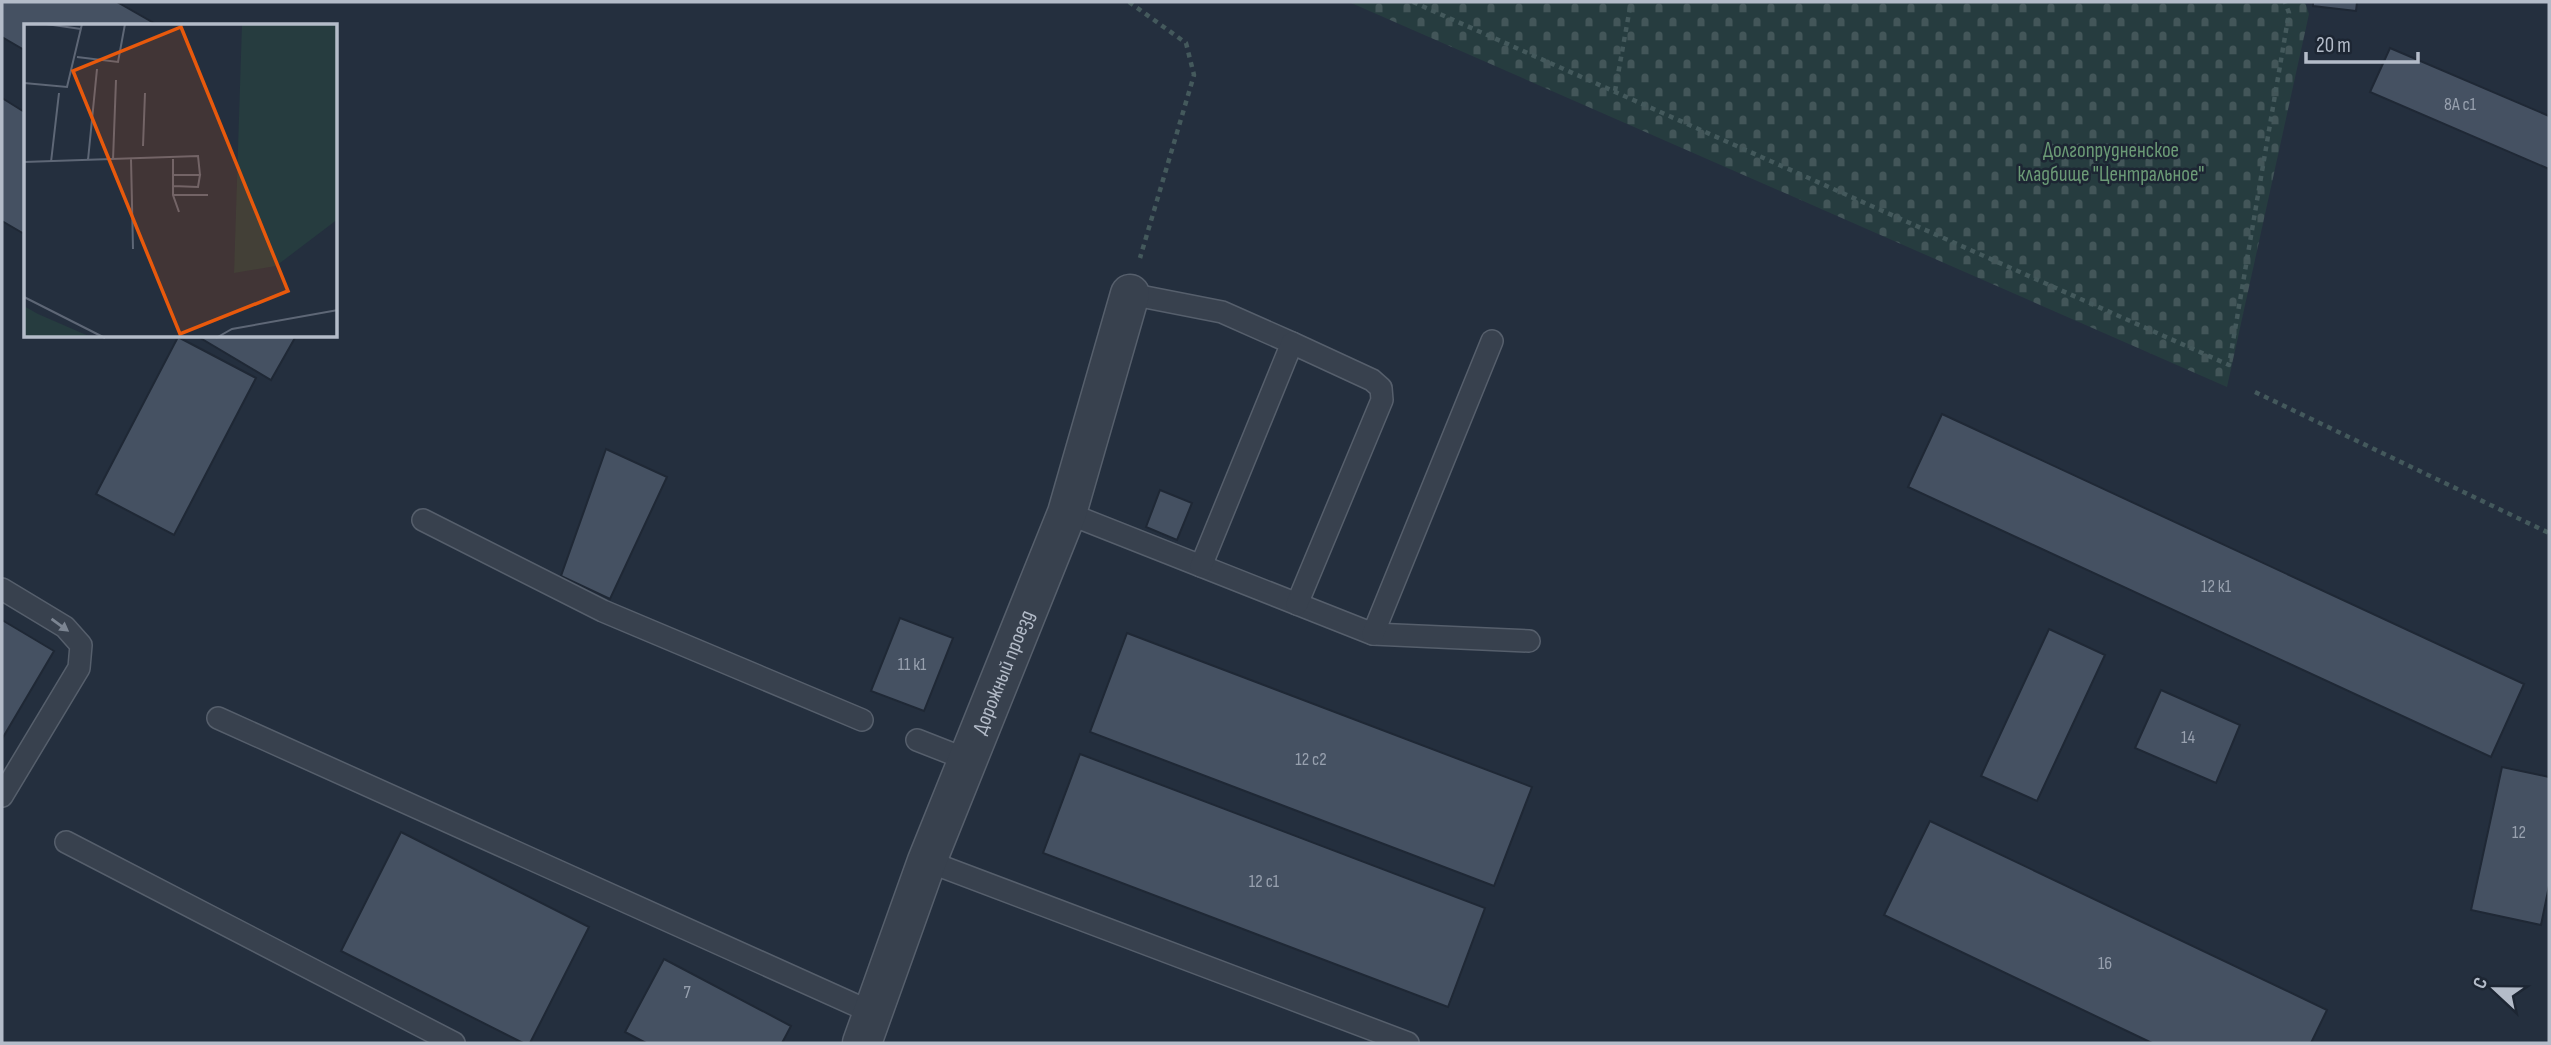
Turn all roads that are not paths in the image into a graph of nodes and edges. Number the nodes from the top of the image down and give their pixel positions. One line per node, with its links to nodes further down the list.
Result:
1 (1130, 294): 3 (lane); 4 (street, Дорожный проезд)
2 (1492, 341): 9 (lane)
3 (1292, 343): 6 (lane); 8 (lane)
4 (1067, 513): 6 (lane); 14 (street, Дорожный проезд)
5 (423, 520): 12 (lane)
6 (1201, 566): 8 (lane)
7 (2, 589): 15 (lane, one-way to 15)
8 (1297, 604): 9 (lane)
9 (1373, 634): 10 (lane)
10 (1529, 641)
11 (218, 718): 18 (lane)
12 (862, 720)
13 (917, 740): 14 (lane)
14 (968, 760): 17 (street, Дорожный проезд)
15 (2, 796)
16 (66, 842): 19 (lane)
17 (928, 861): 18 (street, Дорожный проезд); 20 (lane)
18 (867, 1028)
19 (454, 1043)
20 (1408, 1043)

